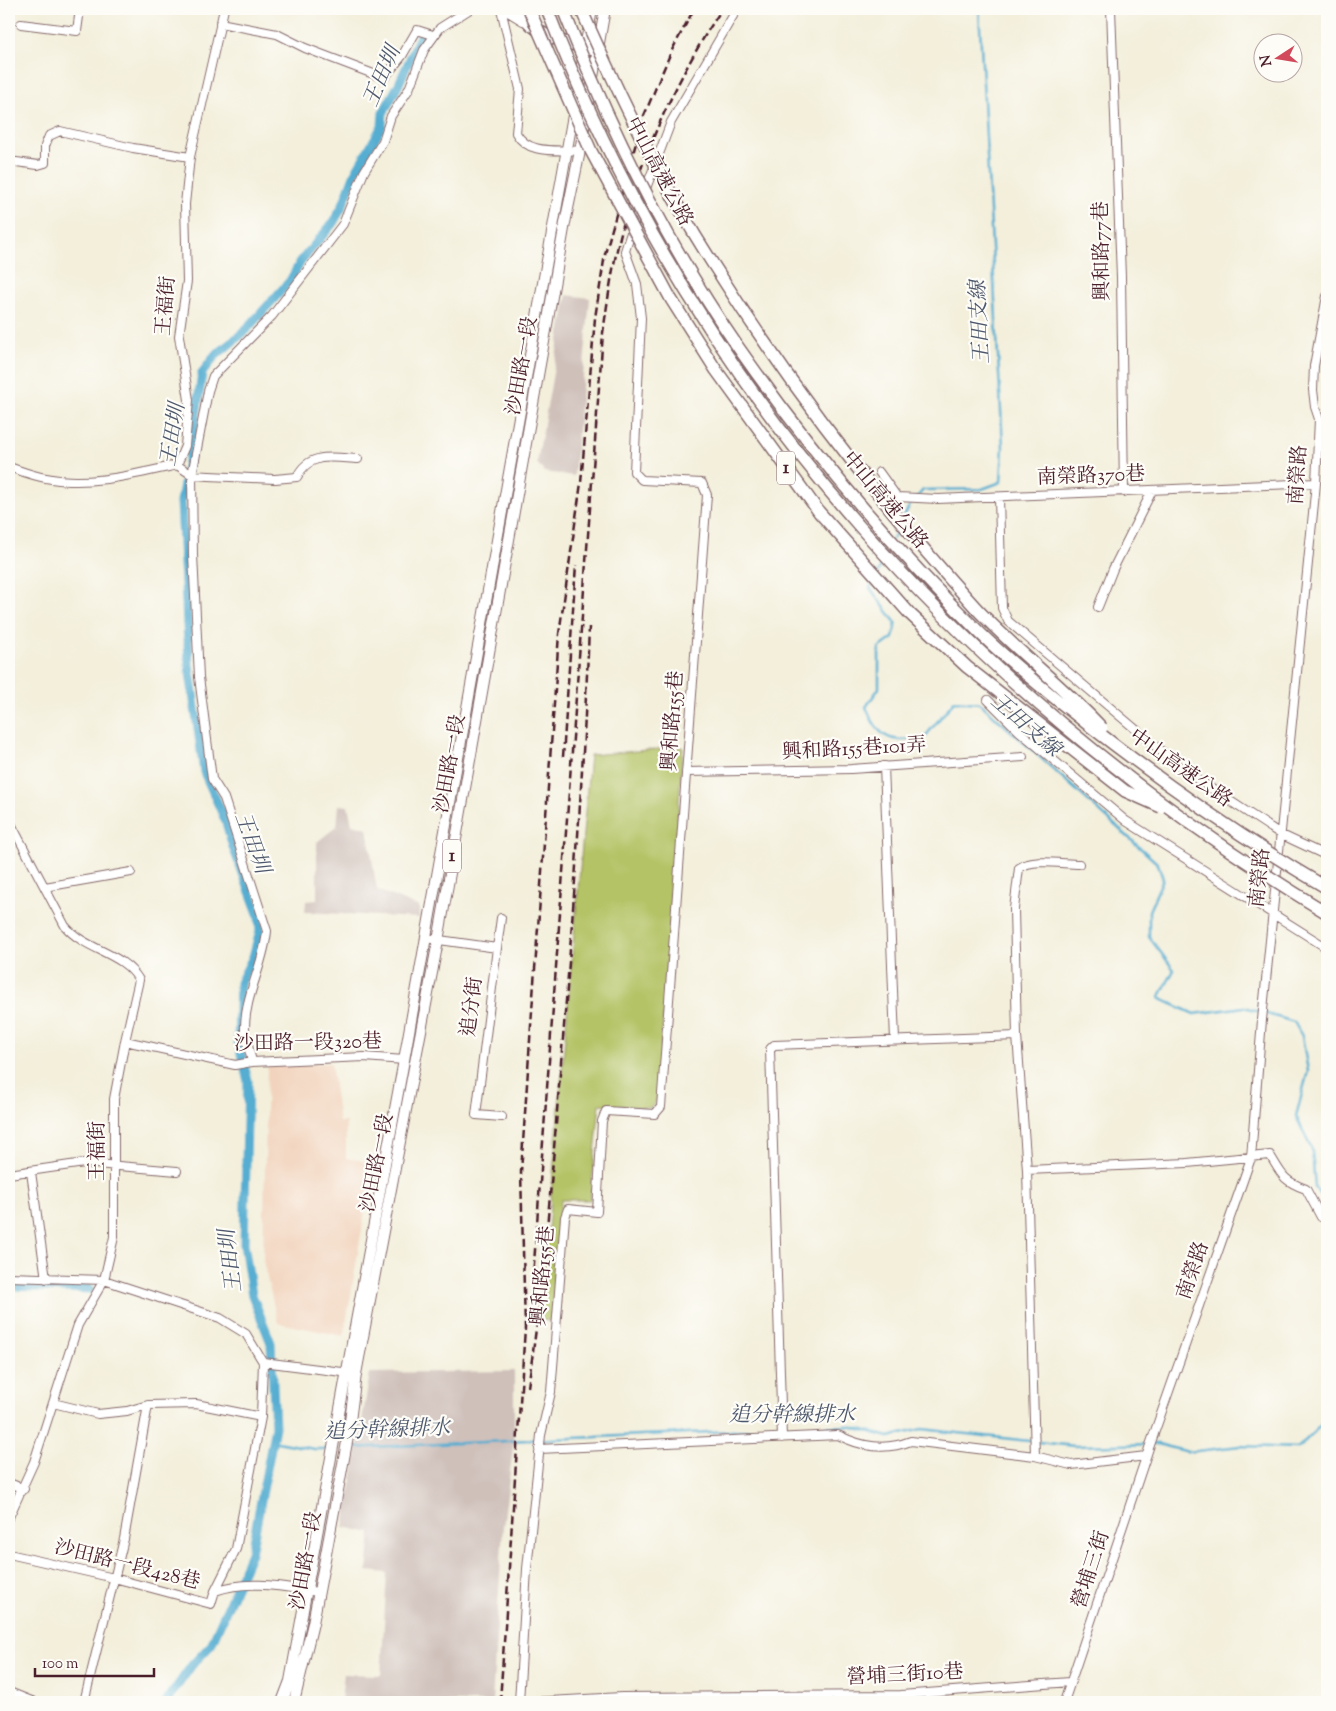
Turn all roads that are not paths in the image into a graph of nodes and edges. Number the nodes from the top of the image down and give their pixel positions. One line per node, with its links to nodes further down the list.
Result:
1 (80, 9): 15 (street)
2 (224, 9): 14 (street, 王福街)
3 (470, 9): 17 (street)
4 (502, 9): 16 (street); 20 (street)
5 (517, 9): 16 (highway)
6 (529, 9): 40 (highway, 中山高速公路 / 1, bridge)
7 (546, 9): 40 (highway, 中山高速公路 / 1, bridge)
8 (562, 9): 36 (highway, 中山高速公路 / 1, bridge)
9 (581, 9): 36 (highway, bridge)
10 (592, 9): 18 (main road, 沙田路一段 / 1)
11 (605, 9): 19 (main road, 沙田路一段 / 1)
12 (737, 9): 39 (street, 興和路155巷)
13 (1111, 9): 32 (street, 興和路77巷)
14 (220, 23): 17 (street); 22 (street, 王福街)
15 (21, 24)
16 (529, 25): 18 (highway)
17 (433, 35): 29 (street)
18 (585, 47): 19 (highway); 20 (main road, 沙田路一段 / 1)
19 (598, 51): 21 (main road, 沙田路一段 / 1)
20 (565, 150): 21 (street); 51 (main road, 沙田路一段 / 1)
21 (580, 151): 52 (main road, 沙田路一段 / 1)
22 (190, 157): 23 (street); 26 (street, 王福街)
23 (9, 160)
24 (1327, 296): 30 (street, 南榮路)
25 (358, 460): 29 (street)
26 (177, 466): 27 (street); 29 (street)
27 (9, 467)
28 (879, 472): 33 (street, 南榮路370巷)
29 (192, 475): 59 (street)
30 (1316, 483): 31 (street, 南榮路370巷); 42 (street, 南榮路)
31 (1152, 491): 32 (street, 南榮路370巷); 34 (street)
32 (1124, 492): 33 (street, 南榮路370巷)
33 (999, 497): 42 (street)
34 (1098, 607)
35 (988, 700): 48 (street)
36 (1115, 745): 47 (highway, 中山高速公路 / 1, bridge)
37 (1023, 757): 38 (street, 興和路155巷101弄)
38 (884, 766): 39 (street, 興和路155巷101弄); 56 (street)
39 (686, 772): 80 (street, 興和路155巷)
40 (1177, 814): 49 (highway, 中山高速公路 / 1, bridge)
41 (9, 820): 46 (street, 王福街)
42 (1282, 835): 43 (street); 48 (street, 南榮路)
43 (1327, 856)
44 (1079, 864): 55 (street)
45 (131, 872): 46 (street)
46 (45, 888): 57 (street, 王福街)
47 (1327, 888)
48 (1274, 913): 54 (street); 61 (street, 南榮路)
49 (1327, 913)
50 (502, 918): 53 (street)
51 (425, 938): 52 (street); 58 (main road, 沙田路一段 / 1)
52 (438, 941): 53 (street); 68 (main road, 沙田路一段 / 1)
53 (497, 948): 60 (street, 追分街)
54 (1327, 948)
55 (1017, 1036): 56 (street); 63 (street)
56 (896, 1040): 78 (street)
57 (125, 1041): 59 (street, 沙田路一段320巷); 62 (street, 王福街)
58 (404, 1060): 59 (street, 沙田路一段320巷); 67 (main road, 沙田路一段 / 1)
59 (252, 1062)
60 (502, 1117)
61 (1251, 1158): 63 (street); 69 (street); 79 (street, 南榮路)
62 (114, 1167): 64 (street); 65 (street); 72 (street, 王福街)
63 (1026, 1170): 81 (street)
64 (177, 1171)
65 (31, 1172): 66 (street); 71 (street)
66 (9, 1174)
67 (375, 1212): 68 (main road); 74 (main road, 沙田路一段 / 1)
68 (386, 1213): 74 (main road, 沙田路一段 / 1)
69 (1321, 1217)
70 (9, 1277): 71 (street)
71 (46, 1279): 72 (street)
72 (104, 1280): 73 (street); 75 (street, 王福街)
73 (264, 1362): 74 (street); 77 (street)
74 (351, 1373): 87 (main road, 沙田路一段 / 1); 89 (main road, 沙田路一段 / 1)
75 (53, 1403): 76 (street); 83 (street, 王福街)
76 (148, 1405): 77 (street); 86 (street)
77 (261, 1417): 88 (street)
78 (782, 1438): 80 (street); 81 (street)
79 (1149, 1448): 81 (street); 90 (street, 營埔三街)
80 (539, 1449): 96 (street)
81 (1035, 1456)
82 (9, 1483): 83 (street)
83 (24, 1488): 84 (street, 王福街)
84 (9, 1518)
85 (9, 1554): 86 (street, 沙田路一段428巷)
86 (114, 1578): 88 (street, 沙田路一段428巷); 93 (street)
87 (306, 1590): 88 (street, 沙田路一段428巷); 89 (street, 沙田路一段428巷); 94 (main road, 沙田路一段 / 1)
88 (215, 1591)
89 (318, 1592): 95 (main road, 沙田路一段 / 1)
90 (1070, 1682): 97 (street, 營埔三街10巷); 98 (street, 營埔三街)
91 (9, 1692): 92 (street)
92 (34, 1702)
93 (84, 1702)
94 (282, 1702)
95 (294, 1702)
96 (519, 1702)
97 (531, 1702)
98 (1064, 1702)

